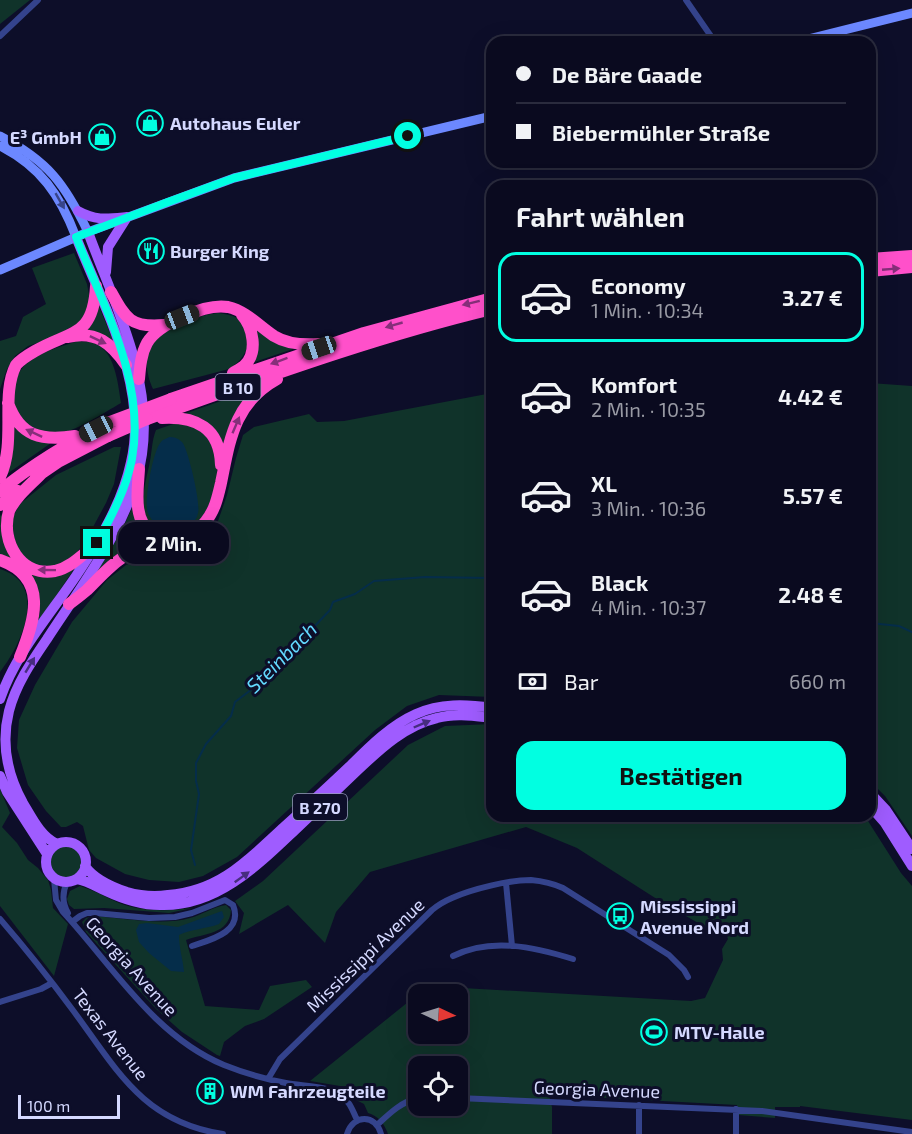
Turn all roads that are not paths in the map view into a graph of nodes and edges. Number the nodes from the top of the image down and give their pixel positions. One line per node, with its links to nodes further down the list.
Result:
1 (38, 0): 4 (street)
2 (686, 0): 5 (street)
3 (912, 13): 6 (street)
4 (0, 36)
5 (710, 36)
6 (820, 36)
7 (486, 117): 11 (street)
8 (0, 136): 10 (street)
9 (0, 146): 13 (street, one-way to 13)
10 (78, 211): 11 (main road); 12 (street)
11 (127, 217): 12 (street); 19 (main road)
12 (88, 232): 13 (street); 19 (main road)
13 (76, 237): 17 (street); 19 (main road)
14 (912, 256): 15 (highway)
15 (876, 259)
16 (912, 267): 18 (highway, one-way to 16)
17 (0, 270)
18 (876, 270)
19 (101, 282): 20 (main road); 25 (highway); 28 (main road)
20 (111, 292): 24 (highway); 29 (main road)
21 (486, 300): 26 (highway, B 10, one-way to 26)
22 (486, 311): 27 (highway, B 10)
23 (239, 312): 24 (highway); 26 (highway); 30 (highway)
24 (164, 325): 29 (highway)
25 (62, 339): 28 (highway, one-way to 28); 31 (highway)
26 (335, 343): 30 (highway, B 10, one-way to 30)
27 (305, 364): 32 (highway, B 10); 38 (highway, one-way to 27)
28 (126, 365): 42 (main road)
29 (140, 379): 35 (main road)
30 (218, 383): 32 (highway, B 10)
31 (5, 393): 34 (highway, one-way to 31); 37 (highway)
32 (171, 409): 33 (highway, B 10, bridge); 33 (highway, B 10, bridge); 38 (highway)
33 (108, 430): 34 (highway, B 10); 36 (highway, B 10)
34 (85, 434): 39 (highway, B 10)
35 (140, 469): 41 (highway); 44 (main road)
36 (42, 473): 40 (highway, B 10); 42 (highway, one-way to 36)
37 (0, 477)
38 (221, 481): 41 (highway)
39 (0, 491)
40 (0, 505)
41 (177, 541): 44 (highway)
42 (97, 543): 45 (main road)
43 (0, 560): 45 (highway)
44 (69, 604): 52 (main road, one-way to 44)
45 (20, 657): 46 (main road)
46 (0, 699)
47 (486, 707): 55 (main road, B 270)
48 (486, 717): 58 (main road, B 270, one-way to 48)
49 (0, 776): 54 (main road)
50 (876, 799): 53 (main road)
51 (876, 813): 56 (main road)
52 (57, 844): 54 (main road); 55 (main road)
53 (912, 849)
54 (47, 854): 57 (main road)
55 (85, 866): 58 (main road)
56 (912, 866)
57 (54, 879): 58 (main road); 61 (street, Georgia Avenue)
58 (72, 880): 61 (street, Georgia Avenue)
59 (506, 883): 63 (street); 66 (street, Mississippi Avenue); 69 (street, Mississippi Avenue)
60 (0, 919): 67 (street, Texas Avenue)
61 (72, 922): 62 (street); 69 (street, Georgia Avenue)
62 (192, 946)
63 (512, 946): 64 (street); 65 (street)
64 (453, 956)
65 (573, 959)
66 (688, 977)
67 (52, 983): 68 (street); 77 (street, Texas Avenue)
68 (0, 1002)
69 (268, 1079): 74 (street, Georgia Avenue)
70 (468, 1099): 72 (street, Georgia Avenue)
71 (408, 1101): 75 (street)
72 (639, 1105): 73 (street, Georgia Avenue); 81 (street)
73 (735, 1109): 76 (street, Georgia Avenue); 82 (street)
74 (357, 1120): 75 (street); 79 (street)
75 (377, 1125): 80 (street)
76 (912, 1132)
77 (207, 1133): 78 (street, Texas Avenue)
78 (223, 1134)
79 (347, 1134)
80 (381, 1134)
81 (639, 1134)
82 (736, 1134)

